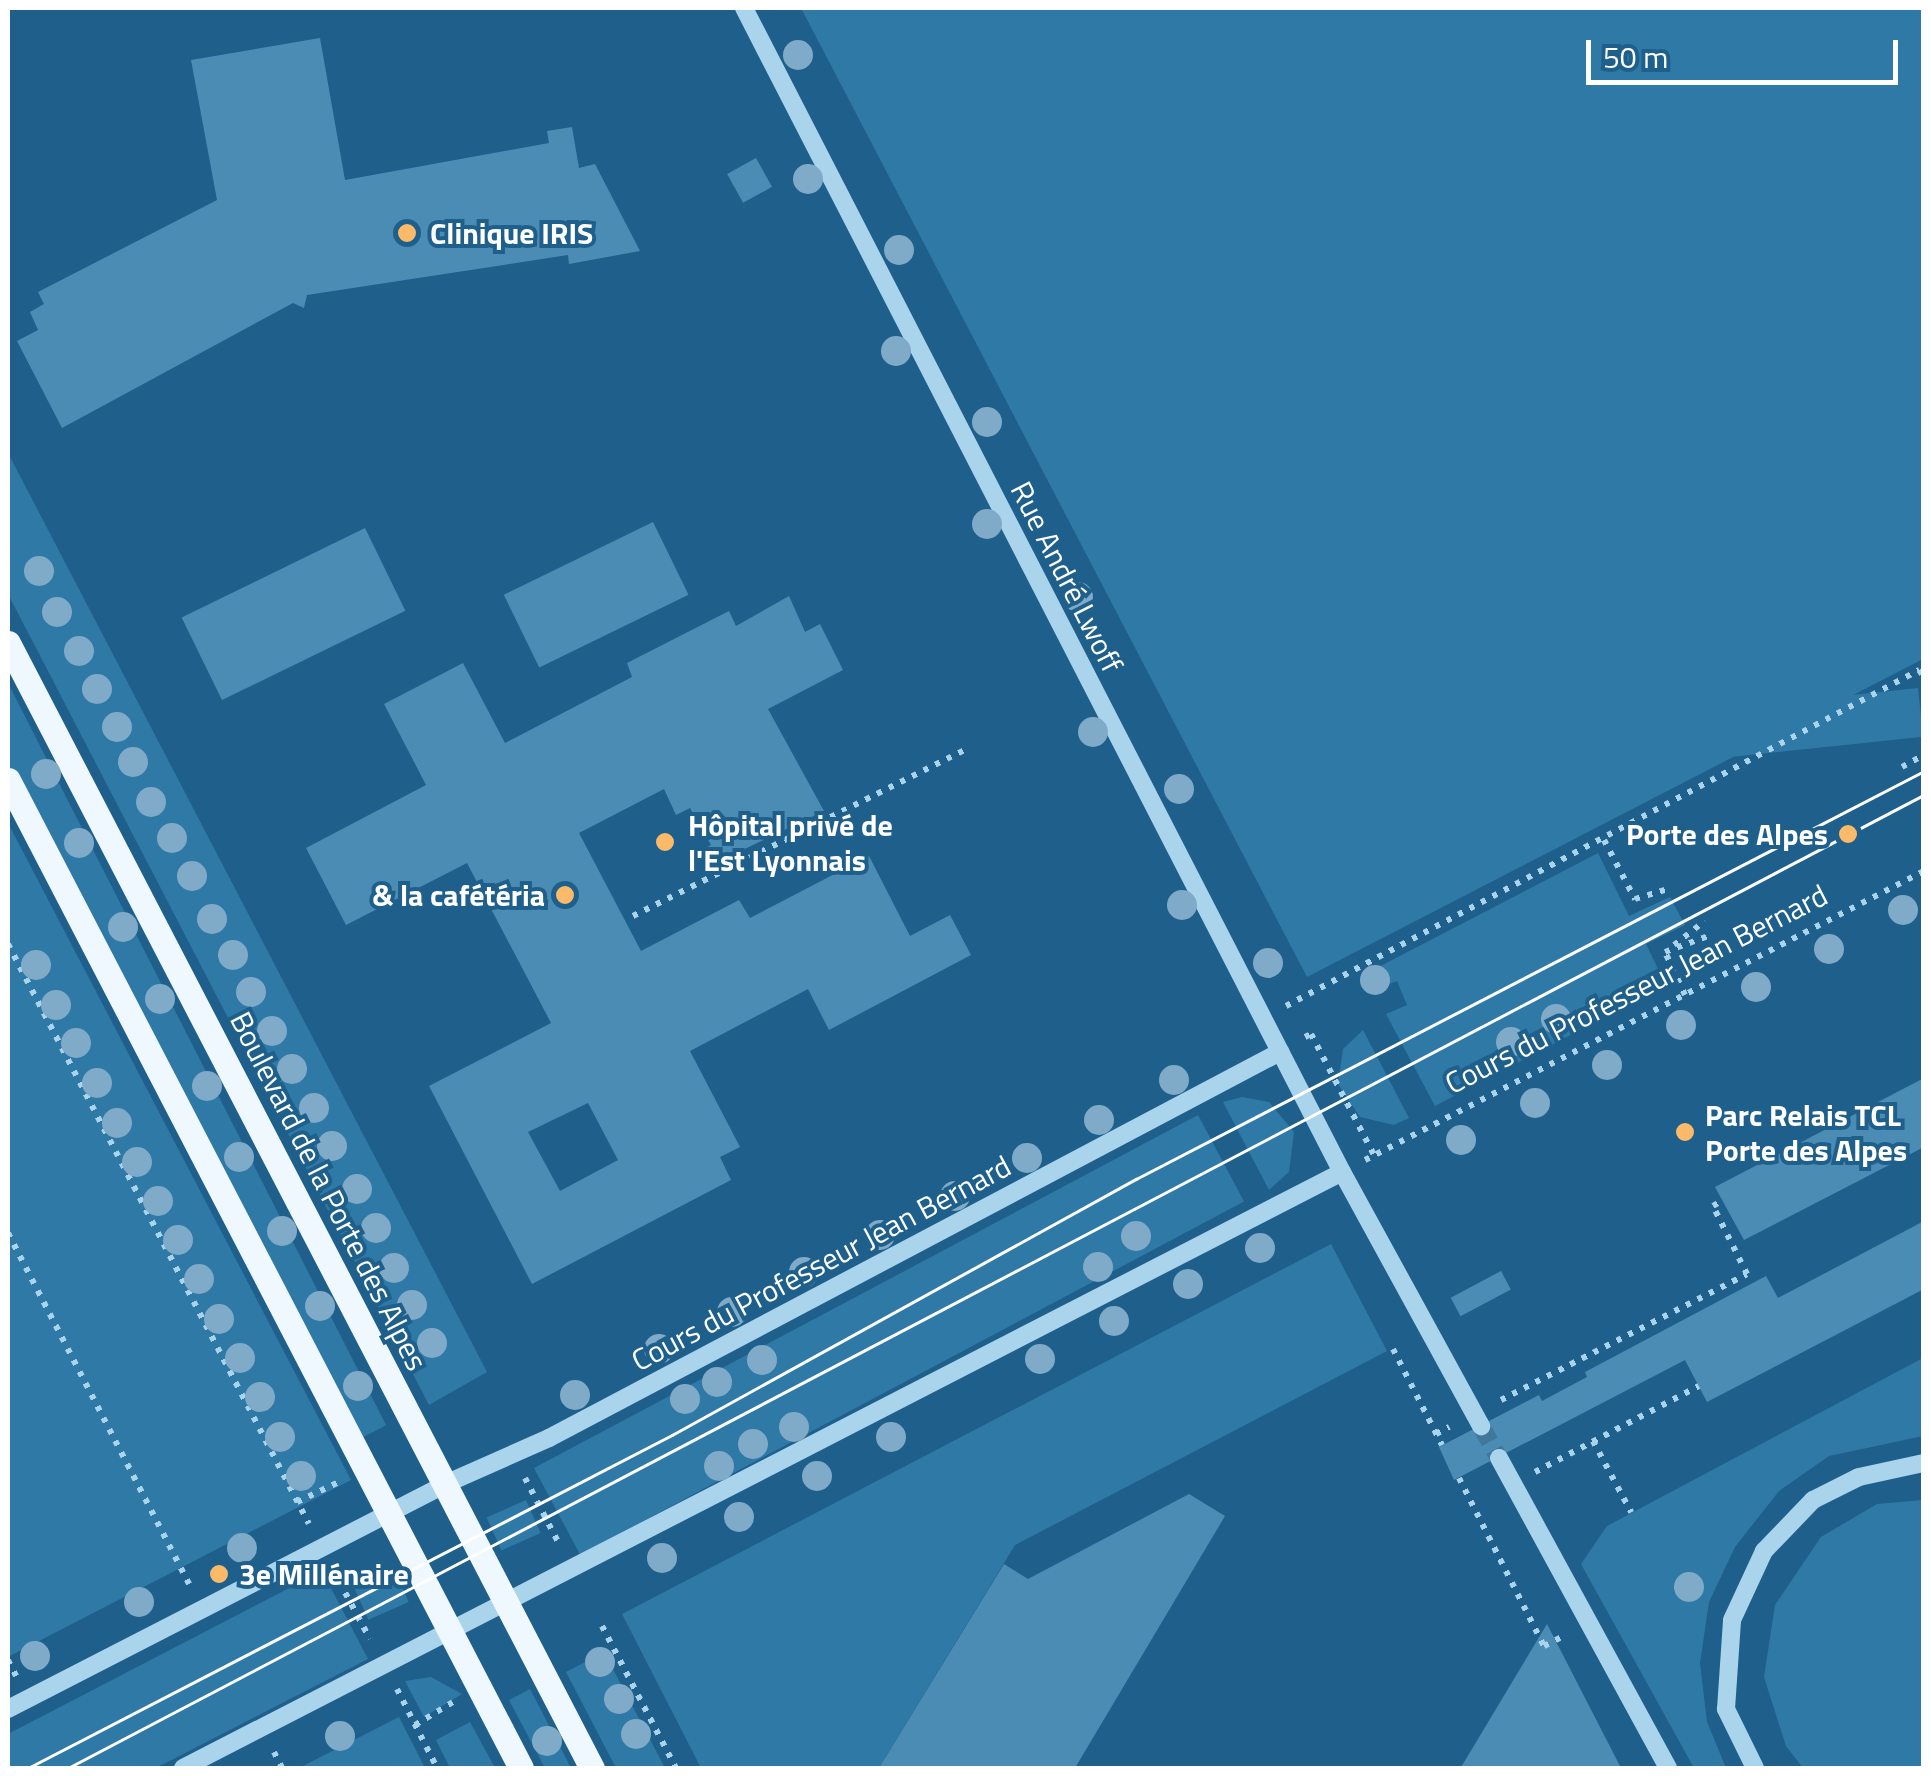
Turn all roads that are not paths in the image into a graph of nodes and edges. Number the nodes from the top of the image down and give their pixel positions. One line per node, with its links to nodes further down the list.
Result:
1 (744, 8): 4 (street, Rue André Lwoff)
2 (8, 643): 9 (main road, Boulevard de la Porte des Alpes)
3 (8, 780): 10 (main road)
4 (1280, 1052): 5 (street, Rue André Lwoff); 9 (street, Cours du Professeur Jean Bernard)
5 (1342, 1172): 6 (street, Rue André Lwoff); 11 (street)
6 (1478, 1420)
7 (1498, 1458): 17 (street)
8 (1924, 1463): 18 (street)
9 (443, 1485): 10 (street, Cours du Professeur Jean Bernard); 11 (main road, Boulevard de la Porte des Alpes)
10 (385, 1515): 12 (main road); 13 (street, Cours du Professeur Jean Bernard)
11 (507, 1604): 12 (street); 16 (main road, Boulevard de la Porte des Alpes)
12 (448, 1635): 14 (street); 15 (main road)
13 (8, 1709)
14 (183, 1768)
15 (521, 1768)
16 (592, 1768)
17 (1668, 1768)
18 (1755, 1768)

